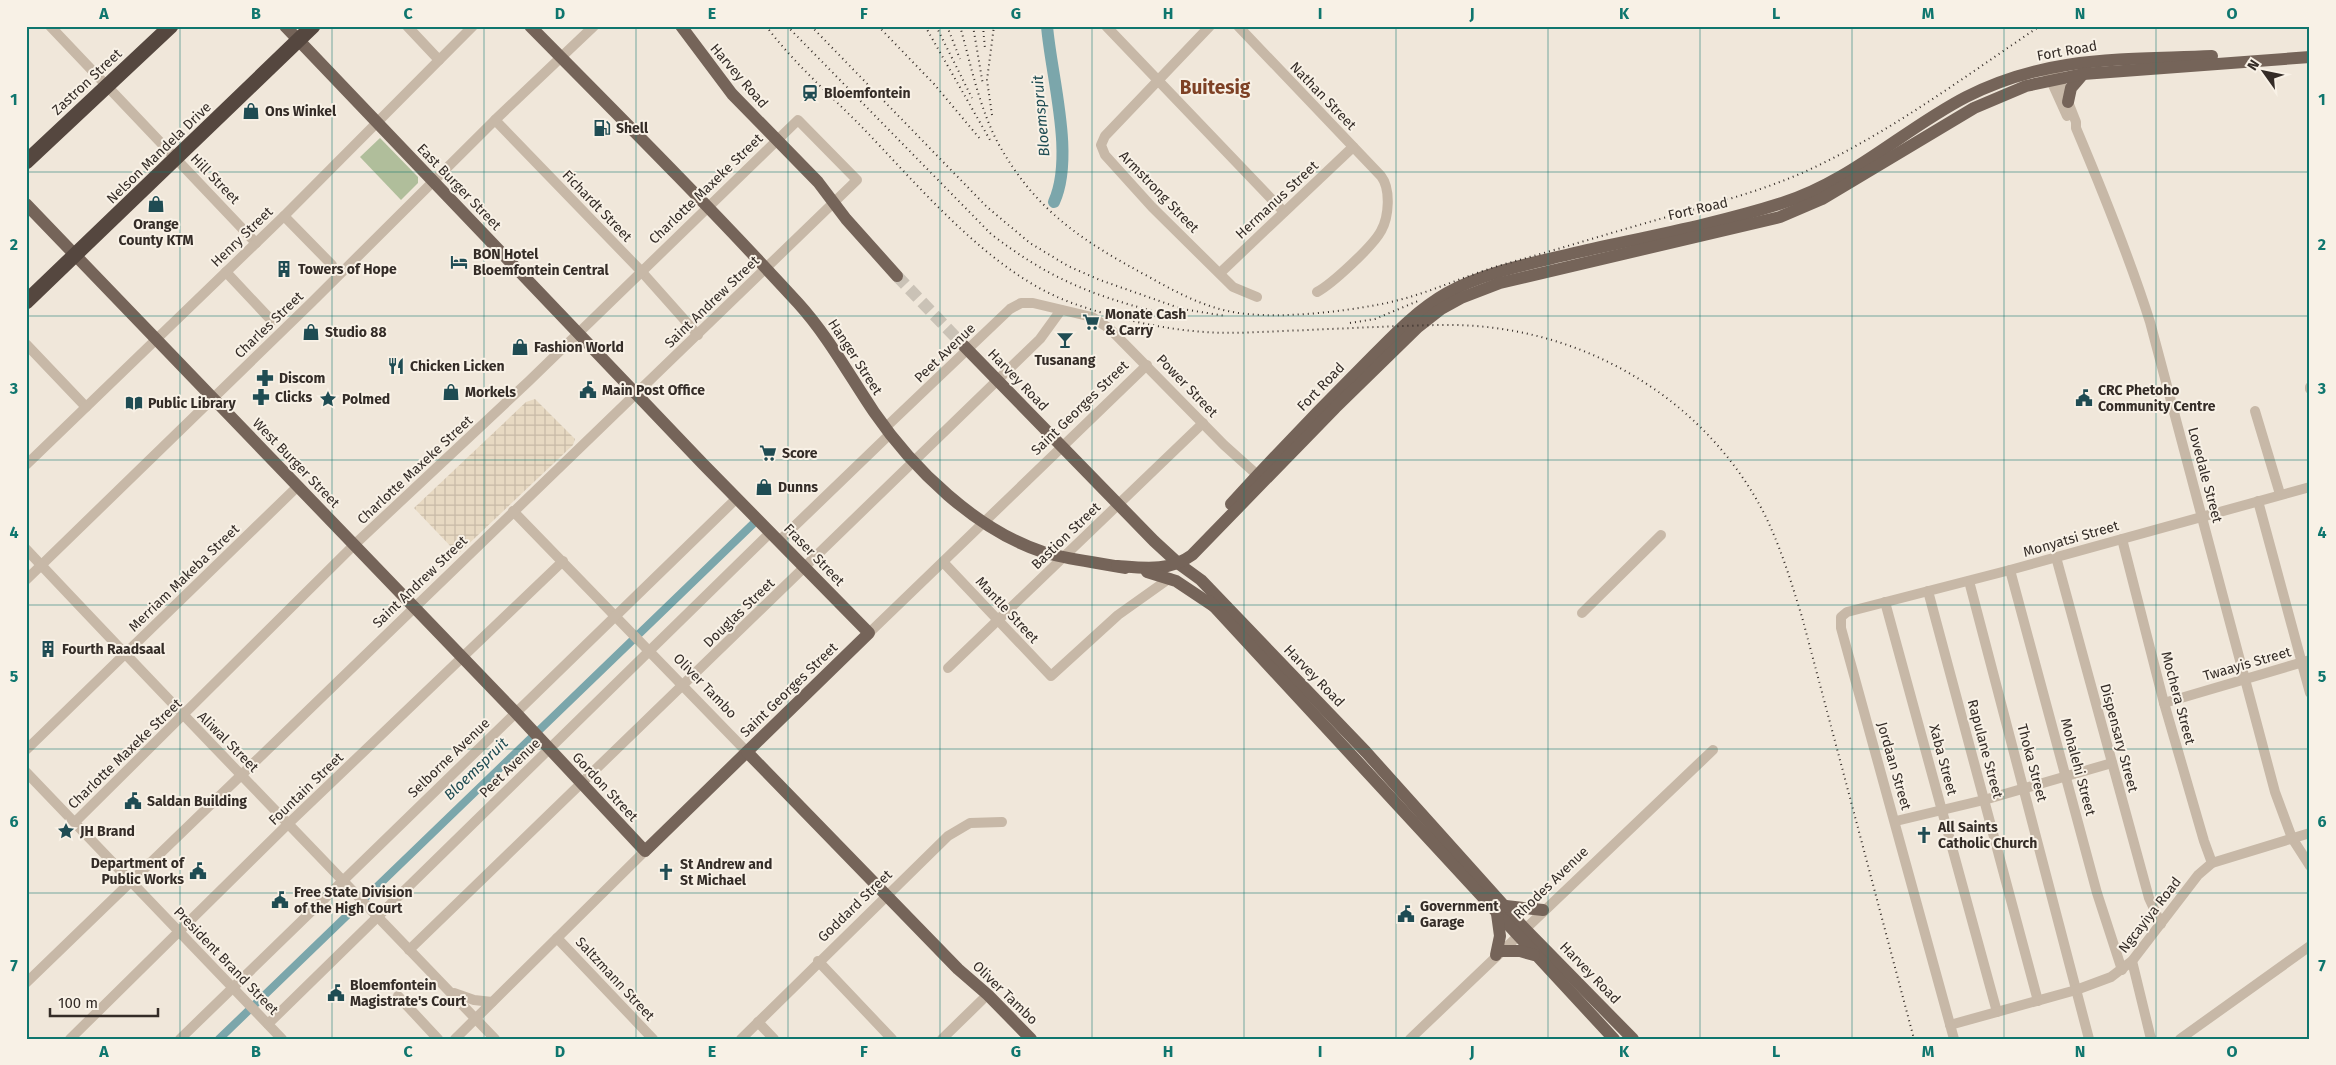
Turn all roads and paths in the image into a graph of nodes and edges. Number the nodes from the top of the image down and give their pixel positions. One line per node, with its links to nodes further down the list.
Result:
1 (50, 26): 21 (street, Hill Street)
2 (171, 26): 21 (highway, Zastron Street)
3 (285, 26): 13 (main road, East Burger Street)
4 (312, 26): 13 (highway, Nelson Mandela Drive)
5 (407, 26): 17 (street)
6 (473, 26): 17 (street, Henry Street)
7 (530, 26): 15 (main road, Hanger Street)
8 (594, 26): 15 (street, Charles Street)
9 (680, 26): 26 (main road, Harvey Road)
10 (1106, 26): 20 (street)
11 (1210, 26): 20 (street, Armstrong Street)
12 (1238, 26): 27 (street, Nathan Street)
13 (298, 40): 24 (main road, East Burger Street); 28 (highway, Nelson Mandela Drive)
14 (2310, 49): 18 (main road, Fort Road)
15 (560, 57): 23 (street, Charles Street); 33 (main road, Hanger Street)
16 (2310, 57): 19 (main road, Fort Road)
17 (439, 60): 24 (street, Henry Street)
18 (2052, 73): 19 (main road, Fort Road); 22 (street, Lovedale Street); 25 (street); 66 (main road, Fort Road)
19 (2083, 74): 22 (main road)
20 (1158, 81): 34 (street); 42 (street, Armstrong Street)
21 (106, 87): 28 (street, Hill Street); 29 (highway, Zastron Street)
22 (2068, 102): 25 (street, Lovedale Street)
23 (495, 120): 30 (street, Charles Street); 40 (street, Fichardt Street)
24 (377, 123): 30 (main road, East Burger Street); 35 (street, Henry Street)
25 (2076, 128): 74 (street, Lovedale Street)
26 (777, 141): 31 (main road, Harvey Road); 31 (street, Charlotte Maxeke Street); 33 (street, Charlotte Maxeke Street)
27 (1353, 147): 34 (street, Hermanus Street); 44 (street, Nathan Street)
28 (176, 159): 36 (street, Hill Street); 37 (highway, Nelson Mandela Drive)
29 (26, 162)
30 (434, 181): 50 (main road, East Burger Street); 58 (street, Charles Street)
31 (834, 202): 39 (street, Saint Andrew Street); 43 (main road, Harvey Road)
32 (26, 204): 37 (main road, West Burger Street)
33 (708, 207): 39 (main road, Hanger Street); 40 (street, Charlotte Maxeke Street)
34 (1284, 212): 42 (street, Hermanus Street)
35 (284, 216): 36 (street, Henry Street); 38 (street)
36 (256, 243): 41 (street, Henry Street)
37 (75, 255): 46 (highway, Nelson Mandela Drive); 52 (main road, West Burger Street)
38 (332, 265)
39 (765, 268): 51 (street, Saint Andrew Street); 62 (main road, Hanger Street)
40 (641, 271): 50 (street, Charlotte Maxeke Street); 51 (street, Fichardt Street)
41 (226, 272): 49 (street); 52 (street, Henry Street)
42 (1220, 273): 45 (street, Armstrong Street)
43 (897, 276)
44 (1317, 292)
45 (1257, 297)
46 (26, 302)
47 (1027, 302): 48 (street, Power Street); 54 (street, Peet Avenue)
48 (1061, 310): 55 (street, Power Street); 56 (street, Douglas Street)
49 (272, 321)
50 (579, 333): 57 (main road, East Burger Street); 80 (street, Charlotte Maxeke Street)
51 (698, 335): 57 (street, Saint Andrew Street)
52 (156, 339): 58 (main road, West Burger Street); 59 (street, Henry Street)
53 (26, 344): 59 (street)
54 (966, 348): 56 (main road, Harvey Road); 62 (street, Peet Avenue)
55 (1147, 365): 61 (street, Power Street); 63 (street, Saint Georges Street)
56 (998, 381): 63 (main road, Harvey Road); 64 (street, Douglas Street)
57 (637, 393): 70 (main road, East Burger Street); 73 (street, Saint Andrew Street)
58 (213, 397): 67 (main road, West Burger Street); 88 (street, Charles Street)
59 (86, 407): 65 (street, Henry Street)
60 (2255, 411): 69 (street)
61 (1203, 422): 66 (street, Power Street); 72 (street, Bastion Street)
62 (888, 431): 64 (main road, Hanger Street); 77 (street, Peet Avenue)
63 (1062, 446): 72 (main road, Harvey Road); 75 (street, Saint Georges Street)
64 (914, 462): 75 (main road, Hanger Street); 90 (street, Douglas Street)
65 (26, 465)
66 (1261, 478): 82 (main road, Fort Road)
67 (297, 487): 80 (main road, West Burger Street); 106 (street, Merriam Makeba Street)
68 (2310, 487): 69 (street, Monyatsi Street)
69 (2280, 494): 71 (street, Monyatsi Street)
70 (737, 498): 77 (main road, Fraser Street); 102 (street, Selborne Avenue)
71 (2258, 501): 74 (street, Monyatsi Street); 108 (street)
72 (1118, 504): 79 (main road, Harvey Road); 84 (street, Bastion Street)
73 (513, 510): 85 (street, Oliver Tambo); 99 (street, Saint Andrew Street)
74 (2202, 516): 78 (street, Monyatsi Street); 110 (street, Lovedale Street)
75 (985, 523): 84 (main road, Hanger Street); 86 (street, Saint Georges Street)
76 (1661, 535): 100 (street)
77 (775, 537): 90 (main road, Fraser Street); 105 (street, Peet Avenue)
78 (2122, 539): 83 (street, Monyatsi Street); 113 (street, Mochera Street)
79 (1154, 541): 82 (main road); 87 (main road, Harvey Road)
80 (354, 545): 99 (main road, West Burger Street); 115 (street, Charlotte Maxeke Street)
81 (26, 549): 88 (street, Aliwal Street)
82 (1192, 552): 87 (main road, Fort Road); 94 (main road)
83 (2056, 557): 91 (street, Monyatsi Street); 121 (street, Dispensary Street)
84 (1063, 558): 89 (main road, Hanger Street); 103 (street, Bastion Street)
85 (563, 561): 102 (street, Oliver Tambo); 107 (street, Fountain Street)
86 (943, 562): 103 (street, Mantle Street); 104 (street, Saint Georges Street)
87 (1179, 564): 89 (main road, Fort Road); 94 (main road, Harvey Road); 98 (main road)
88 (41, 565): 93 (street, Charles Street); 106 (street, Aliwal Street)
89 (1117, 566): 92 (main road, Hanger Street)
90 (805, 568): 104 (main road, Fraser Street); 111 (street, Douglas Street)
91 (2010, 570): 95 (street, Monyatsi Street); 124 (street, Mohalehi Street)
92 (1170, 578): 98 (main road, Hanger Street); 103 (street, Mantle Street)
93 (26, 580)
94 (1201, 580): 120 (main road, Harvey Road)
95 (1970, 581): 96 (street, Monyatsi Street); 126 (street, Thoka Street)
96 (1928, 591): 97 (street, Monyatsi Street); 127 (street, Rapulane Street)
97 (1885, 602): 101 (street, Monyatsi Street); 128 (street, Xaba Street)
98 (1215, 607): 120 (main road, Harvey Road)
99 (414, 608): 107 (main road, West Burger Street); 123 (street, Saint Andrew Street)
100 (1582, 613)
101 (1841, 617): 131 (street, Jordaan Street)
102 (619, 619): 105 (street, Oliver Tambo); 114 (street, Selborne Avenue)
103 (998, 620): 109 (street, Bastion Street)
104 (869, 633): 119 (main road, Saint Georges Street)
105 (647, 648): 111 (street, Oliver Tambo); 116 (street, Peet Avenue)
106 (124, 654): 115 (street, Aliwal Street); 117 (street, Merriam Makeba Street)
107 (462, 657): 114 (main road, West Burger Street); 132 (street, Fountain Street)
108 (2306, 661): 110 (street, Twaayis Street); 112 (street)
109 (948, 668)
110 (2245, 678): 113 (street, Twaayis Street); 134 (street, Lovedale Street)
111 (684, 686): 119 (street, Oliver Tambo); 125 (street, Douglas Street)
112 (2310, 693)
113 (2164, 703): 136 (street, Mochera Street)
114 (519, 716): 116 (main road, West Burger Street); 139 (street, Selborne Avenue)
115 (183, 717): 123 (street, Aliwal Street); 129 (street, Charlotte Maxeke Street)
116 (546, 746): 125 (main road, Gordon Street); 143 (street, Peet Avenue)
117 (26, 750)
118 (1713, 750): 142 (street, Rhodes Avenue)
119 (747, 752): 135 (main road, Saint Georges Street); 140 (main road, Oliver Tambo)
120 (1362, 756): 141 (main road, Harvey Road)
121 (2112, 763): 124 (street); 144 (street, Dispensary Street)
122 (26, 772): 129 (street, President Brand Street)
123 (240, 774): 132 (street, Aliwal Street); 138 (street, Saint Andrew Street)
124 (2066, 775): 126 (street); 155 (street, Mohalehi Street)
125 (582, 784): 135 (main road, Gordon Street); 149 (street, Douglas Street)
126 (2024, 788): 127 (street); 158 (street, Thoka Street)
127 (1984, 800): 128 (street); 162 (street, Rapulane Street)
128 (1942, 810): 131 (street); 164 (street, Xaba Street)
129 (75, 822): 138 (street, President Brand Street)
130 (1002, 822): 140 (street, Goddard Street)
131 (1896, 822): 168 (street, Jordaan Street)
132 (289, 823): 139 (street, Aliwal Street); 146 (street, Fountain Street)
133 (2310, 833): 134 (street, Ngcayiya Road)
134 (2292, 838): 136 (street, Ngcayiya Road); 137 (street, Lovedale Street)
135 (645, 851): 147 (street, Saint Georges Street)
136 (2212, 863): 144 (street, Ngcayiya Road)
137 (2310, 866)
138 (132, 882): 146 (street, President Brand Street); 156 (street, Saint Andrew Street)
139 (347, 883): 143 (street, Aliwal Street); 157 (street, Selborne Avenue)
140 (886, 895): 152 (street, Goddard Street); 154 (main road, Oliver Tambo)
141 (1501, 910): 142 (main road); 145 (main road, Harvey Road); 150 (main road)
142 (1543, 910): 145 (street, Rhodes Avenue)
143 (378, 916): 149 (street, Aliwal Street); 167 (street, Peet Avenue)
144 (2161, 924): 153 (street, Ngcayiya Road)
145 (1520, 931): 150 (street, Rhodes Avenue); 151 (main road, Harvey Road); 184 (main road, Harvey Road)
146 (180, 932): 157 (street, President Brand Street); 169 (street, Fountain Street)
147 (557, 938): 163 (street, Saint Georges Street); 175 (street, Saltzmann Street)
148 (2310, 946): 188 (street)
149 (409, 950): 159 (street, Aliwal Street)
150 (1498, 953): 151 (main road); 182 (street, Rhodes Avenue)
151 (1534, 955): 183 (main road, Harvey Road)
152 (818, 962): 166 (street, Goddard Street); 178 (street)
153 (2132, 962): 155 (street, Ngcayiya Road); 187 (street)
154 (958, 969): 161 (main road, Oliver Tambo); 181 (main road, Oliver Tambo)
155 (2122, 970): 158 (street, Ngcayiya Road)
156 (26, 983)
157 (236, 990): 167 (street, President Brand Street); 170 (street, Selborne Avenue)
158 (2076, 990): 162 (street, Ngcayiya Road); 186 (street, Thoka Street)
159 (448, 991): 163 (street); 165 (street, Aliwal Street)
160 (398, 996): 172 (street)
161 (982, 1000): 179 (street); 180 (main road, Oliver Tambo)
162 (2038, 1001): 164 (street, Ngcayiya Road)
163 (492, 1002): 165 (street, Saint Georges Street)
164 (1997, 1012): 168 (street, Ngcayiya Road)
165 (476, 1018): 173 (street, Saint Georges Street); 174 (street, Aliwal Street)
166 (758, 1022): 176 (street, Goddard Street); 177 (street)
167 (268, 1024): 171 (street, President Brand Street)
168 (1950, 1025): 185 (street, Jordaan Street)
169 (70, 1039)
170 (180, 1039)
171 (282, 1039)
172 (438, 1039)
173 (455, 1039)
174 (495, 1039)
175 (653, 1039)
176 (741, 1039)
177 (774, 1039)
178 (892, 1039)
179 (942, 1039)
180 (1020, 1039)
181 (1031, 1039)
182 (1410, 1039)
183 (1614, 1039)
184 (1633, 1039)
185 (1954, 1039)
186 (2089, 1039)
187 (2151, 1039)
188 (2180, 1039)

